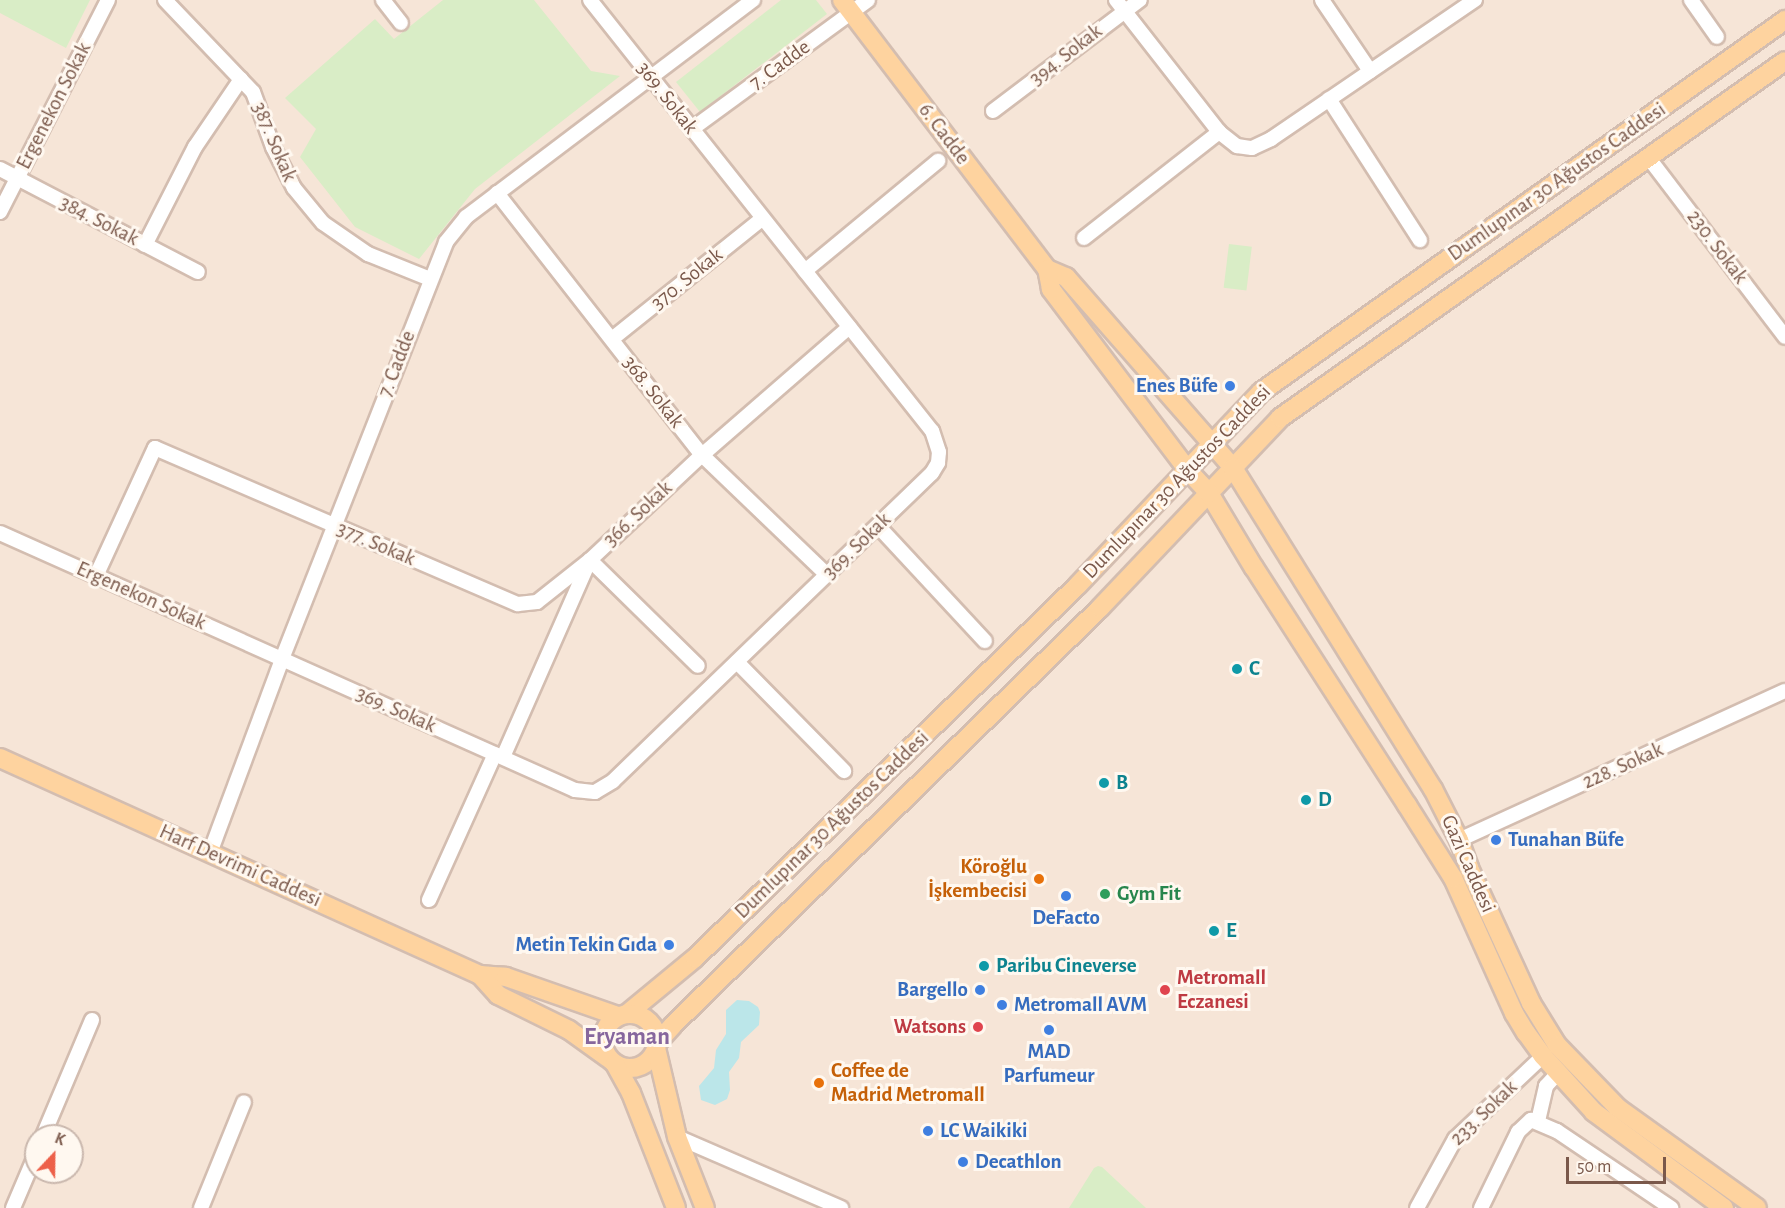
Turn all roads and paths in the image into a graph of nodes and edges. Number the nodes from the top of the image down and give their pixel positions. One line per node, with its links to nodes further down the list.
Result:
1 (108, 0): 27 (street, Ergenekon Sokak)
2 (165, 0): 19 (street, 387. Sokak)
3 (383, 0): 14 (street)
4 (590, 0): 18 (street, 369. Sokak)
5 (753, 0): 18 (street, 7. Cadde)
6 (868, 0): 12 (street, 7. Cadde)
7 (1140, 0): 11 (street, 394. Sokak)
8 (1322, 0): 17 (street)
9 (1475, 0): 17 (street)
10 (1691, 0): 15 (street)
11 (1120, 5): 21 (street, 394. Sokak); 23 (street)
12 (846, 6): 22 (street, 7. Cadde); 34 (main road, 6. Cadde)
13 (1785, 20): 41 (main road, Dumlupınar 30 Ağustos Caddesi)
14 (401, 23)
15 (1717, 36)
16 (1785, 61): 24 (main road, Dumlupınar 30 Ağustos Caddesi)
17 (1370, 71): 20 (street)
18 (650, 77): 22 (street, 369. Sokak); 28 (street, 7. Cadde)
19 (241, 79): 33 (street); 37 (street, 387. Sokak)
20 (1329, 99): 23 (street); 32 (street)
21 (993, 111)
22 (692, 129): 30 (street, 369. Sokak)
23 (1218, 132): 31 (street)
24 (1648, 157): 39 (street, 230. Sokak); 43 (main road, Dumlupınar 30 Ağustos Caddesi)
25 (938, 161): 35 (street)
26 (0, 169): 27 (street, 384. Sokak)
27 (17, 178): 29 (street, Ergenekon Sokak); 33 (street, 384. Sokak)
28 (497, 193): 37 (street, 7. Cadde); 40 (street, 368. Sokak)
29 (0, 212)
30 (763, 218): 35 (street, 369. Sokak); 40 (street, 370. Sokak)
31 (1084, 238)
32 (1420, 240)
33 (145, 245): 36 (street, 384. Sokak)
34 (1047, 269): 41 (main road, 6. Cadde); 44 (main road, 6. Cadde)
35 (805, 271): 38 (street, 369. Sokak)
36 (198, 272)
37 (430, 279): 46 (street, 7. Cadde)
38 (849, 327): 42 (street, 366. Sokak); 47 (street, 369. Sokak)
39 (1785, 337)
40 (612, 339): 42 (street, 368. Sokak)
41 (1211, 445): 43 (main road, 6. Cadde); 44 (main road, Dumlupınar 30 Ağustos Caddesi)
42 (702, 455): 49 (street, 366. Sokak); 50 (street, 368. Sokak)
43 (1233, 468): 45 (main road, Dumlupınar 30 Ağustos Caddesi); 60 (main road, Gazi Caddesi)
44 (1187, 469): 45 (main road, 6. Cadde); 66 (main road, Dumlupınar 30 Ağustos Caddesi)
45 (1209, 493): 61 (main road, Gazi Caddesi); 68 (main road, Dumlupınar 30 Ağustos Caddesi)
46 (334, 526): 49 (street, 377. Sokak); 51 (street, 377. Sokak); 53 (street, 7. Cadde)
47 (878, 526): 50 (street, 369. Sokak); 52 (street)
48 (0, 533): 51 (street, Ergenekon Sokak)
49 (590, 560): 55 (street); 57 (street, 366. Sokak)
50 (828, 575): 54 (street, 369. Sokak)
51 (96, 576): 53 (street, Ergenekon Sokak)
52 (985, 640)
53 (282, 659): 57 (street, 369. Sokak); 63 (street, 7. Cadde)
54 (737, 662): 57 (street, 369. Sokak); 59 (street)
55 (698, 666)
56 (1785, 691): 62 (street, 228. Sokak)
57 (499, 756): 64 (street, 366. Sokak)
58 (0, 758): 63 (main road, Harf Devrimi Caddesi)
59 (844, 771)
60 (1433, 789): 61 (main road); 62 (main road, Gazi Caddesi)
61 (1407, 804): 69 (main road, Gazi Caddesi)
62 (1459, 840): 71 (main road, Gazi Caddesi)
63 (210, 853): 65 (main road, Harf Devrimi Caddesi)
64 (429, 900)
65 (480, 975): 66 (main road, Harf Devrimi Caddesi); 70 (main road, Harf Devrimi Caddesi)
66 (623, 1015): 68 (main road); 70 (main road)
67 (92, 1020): 74 (street)
68 (656, 1046): 70 (main road); 75 (main road)
69 (1543, 1056): 71 (main road, Gazi Caddesi); 82 (street, 233. Sokak)
70 (612, 1061): 79 (main road)
71 (1564, 1067): 73 (street); 85 (main road, Gazi Caddesi); 86 (main road, Gazi Caddesi)
72 (244, 1102): 78 (street)
73 (1538, 1121): 83 (street); 84 (street)
74 (48, 1124)
75 (678, 1137): 80 (main road); 81 (street)
76 (24, 1182): 77 (street)
77 (13, 1208)
78 (201, 1208)
79 (676, 1208)
80 (705, 1208)
81 (841, 1208)
82 (1417, 1208)
83 (1480, 1208)
84 (1671, 1208)
85 (1724, 1208)
86 (1757, 1208)

